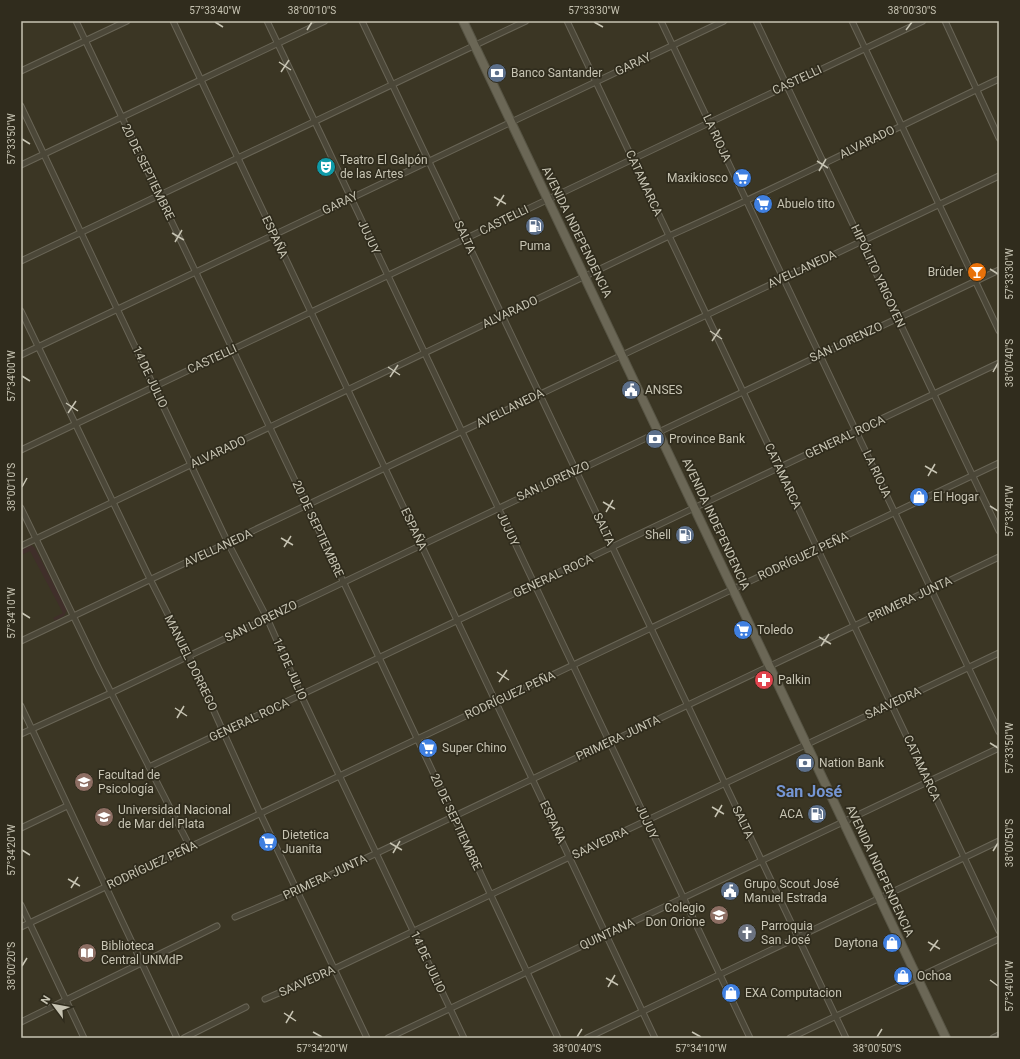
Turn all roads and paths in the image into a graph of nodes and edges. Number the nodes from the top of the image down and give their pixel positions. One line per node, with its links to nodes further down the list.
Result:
1 (76, 21): 16 (street, 20 DE SEPTIEMBRE)
2 (127, 21): 16 (street)
3 (172, 21): 23 (street, ESPAÑA)
4 (267, 21): 17 (street, JUJUY)
5 (324, 21): 17 (street)
6 (362, 21): 25 (street, SALTA)
7 (463, 21): 18 (main road, AVENIDA INDEPENDENCIA)
8 (526, 21): 18 (street)
9 (566, 21): 24 (street, CATAMARCA)
10 (662, 21): 19 (street, LA RIOJA)
11 (724, 21): 19 (street, GARAY)
12 (756, 21): 26 (street, HIPÓLITO YRIGOYEN)
13 (852, 21): 20 (street)
14 (923, 21): 20 (street, CASTELLI)
15 (945, 21): 27 (street)
16 (85, 41): 21 (street); 29 (street, 20 DE SEPTIEMBRE)
17 (278, 43): 23 (street); 30 (street, JUJUY)
18 (475, 45): 25 (street); 31 (main road, AVENIDA INDEPENDENCIA)
19 (673, 45): 24 (street, GARAY); 32 (street, LA RIOJA)
20 (865, 48): 26 (street, CASTELLI); 33 (street)
21 (21, 71)
22 (999, 79): 27 (street, ALVARADO)
23 (200, 80): 29 (street); 36 (street, ESPAÑA)
24 (596, 82): 31 (street, GARAY); 37 (street, CATAMARCA)
25 (392, 84): 30 (street); 38 (street, SALTA)
26 (787, 85): 32 (street, CASTELLI); 39 (street, HIPÓLITO YRIGOYEN)
27 (976, 90): 33 (street, ALVARADO); 34 (street)
28 (21, 106): 35 (street, 14 DE JULIO)
29 (122, 118): 35 (street); 42 (street, 20 DE SEPTIEMBRE)
30 (314, 121): 36 (street); 43 (street, JUJUY)
31 (511, 122): 38 (street, GARAY); 44 (main road, AVENIDA INDEPENDENCIA)
32 (710, 122): 37 (street, CASTELLI); 45 (street, LA RIOJA)
33 (902, 125): 39 (street, ALVARADO); 46 (street)
34 (999, 138)
35 (44, 154): 40 (street); 47 (street, 14 DE JULIO)
36 (238, 158): 42 (street); 48 (street, ESPAÑA)
37 (632, 159): 44 (street, CASTELLI); 49 (street, CATAMARCA)
38 (429, 161): 43 (street, GARAY); 50 (street, SALTA)
39 (824, 163): 45 (street, ALVARADO); 51 (street, HIPÓLITO YRIGOYEN)
40 (21, 165)
41 (999, 176): 46 (street, AVELLANEDA)
42 (159, 196): 47 (street); 54 (street, 20 DE SEPTIEMBRE)
43 (351, 198): 48 (street, GARAY); 55 (street, JUJUY)
44 (548, 199): 50 (street, CASTELLI); 56 (main road, AVENIDA INDEPENDENCIA)
45 (748, 202): 49 (street, ALVARADO); 57 (street, LA RIOJA)
46 (939, 204): 51 (street, AVELLANEDA); 58 (street)
47 (81, 232): 52 (street); 59 (street, 14 DE JULIO)
48 (274, 234): 54 (street, GARAY); 61 (street, ESPAÑA)
49 (669, 236): 56 (street, ALVARADO); 62 (street, CATAMARCA)
50 (465, 238): 55 (street, CASTELLI); 63 (street, SALTA)
51 (861, 241): 57 (street, AVELLANEDA); 64 (street, HIPÓLITO YRIGOYEN)
52 (21, 261)
53 (999, 270): 58 (street, SAN LORENZO)
54 (195, 271): 59 (street, GARAY); 67 (street, 20 DE SEPTIEMBRE)
55 (388, 275): 61 (street, CASTELLI); 68 (street, JUJUY)
56 (585, 277): 63 (street, ALVARADO); 70 (main road, AVENIDA INDEPENDENCIA)
57 (784, 278): 62 (street, AVELLANEDA); 71 (street, LA RIOJA)
58 (975, 281): 64 (street, SAN LORENZO); 65 (street)
59 (117, 309): 66 (street, GARAY); 73 (street, 14 DE JULIO)
60 (21, 311): 66 (street, MANUEL DORREGO)
61 (310, 312): 67 (street, CASTELLI); 74 (street, ESPAÑA)
62 (706, 314): 70 (street, AVELLANEDA); 75 (street, CATAMARCA)
63 (502, 316): 68 (street, ALVARADO); 76 (street, SALTA)
64 (898, 318): 71 (street, SAN LORENZO); 77 (street, HIPÓLITO YRIGOYEN)
65 (999, 331)
66 (38, 346): 69 (street, GARAY); 78 (street, MANUEL DORREGO)
67 (233, 349): 73 (street, CASTELLI); 79 (street, 20 DE SEPTIEMBRE)
68 (425, 353): 74 (street, ALVARADO); 80 (street, JUJUY)
69 (21, 354)
70 (622, 354): 76 (street, AVELLANEDA); 81 (main road, AVENIDA INDEPENDENCIA)
71 (820, 355): 75 (street, SAN LORENZO); 82 (street, LA RIOJA)
72 (999, 363): 77 (street, GENERAL ROCA)
73 (154, 386): 78 (street, CASTELLI); 85 (street, 14 DE JULIO)
74 (348, 390): 79 (street, ALVARADO); 86 (street, ESPAÑA)
75 (743, 392): 81 (street, SAN LORENZO); 87 (street, CATAMARCA)
76 (539, 394): 80 (street, AVELLANEDA); 88 (street, SALTA)
77 (934, 395): 82 (street, GENERAL ROCA); 89 (street, HIPÓLITO YRIGOYEN)
78 (75, 424): 83 (street, CASTELLI); 90 (street, MANUEL DORREGO)
79 (270, 427): 85 (street, ALVARADO); 91 (street, 20 DE SEPTIEMBRE)
80 (462, 431): 86 (street, AVELLANEDA); 93 (street, JUJUY)
81 (658, 432): 88 (street, SAN LORENZO); 94 (main road, AVENIDA INDEPENDENCIA)
82 (857, 432): 87 (street, GENERAL ROCA); 95 (street, LA RIOJA)
83 (21, 450)
84 (999, 463): 89 (street, RODRÍGUEZ PEÑA)
85 (191, 464): 90 (street, ALVARADO); 98 (street, 14 DE JULIO)
86 (385, 468): 91 (street, AVELLANEDA); 99 (street, ESPAÑA)
87 (779, 468): 94 (street, GENERAL ROCA); 102 (street, CATAMARCA)
88 (576, 471): 93 (street, SAN LORENZO); 101 (street, SALTA)
89 (973, 476): 95 (street, RODRÍGUEZ PEÑA); 96 (street, HIPÓLITO YRIGOYEN)
90 (113, 502): 97 (street, ALVARADO); 104 (street, MANUEL DORREGO)
91 (307, 505): 98 (street, AVELLANEDA); 105 (street, 20 DE SEPTIEMBRE)
92 (21, 508): 97 (street)
93 (498, 508): 99 (street, SAN LORENZO); 106 (street, JUJUY)
94 (695, 509): 101 (street, GENERAL ROCA); 107 (main road, AVENIDA INDEPENDENCIA)
95 (895, 512): 102 (street, RODRÍGUEZ PEÑA); 108 (street, LA RIOJA)
96 (999, 531)
97 (36, 538): 100 (street, ALVARADO); 109 (street)
98 (228, 542): 104 (street, AVELLANEDA); 110 (street, 14 DE JULIO)
99 (421, 544): 105 (street, SAN LORENZO); 111 (street, ESPAÑA)
100 (21, 546)
101 (612, 547): 106 (street, GENERAL ROCA); 113 (street, SALTA)
102 (817, 549): 107 (street, RODRÍGUEZ PEÑA); 112 (street, CATAMARCA)
103 (999, 557): 108 (street, PRIMERA JUNTA)
104 (150, 579): 109 (street, AVELLANEDA); 116 (street, MANUEL DORREGO)
105 (343, 581): 110 (street, SAN LORENZO); 117 (street, 20 DE SEPTIEMBRE)
106 (534, 584): 111 (street, GENERAL ROCA); 118 (street, JUJUY)
107 (733, 589): 113 (street, RODRÍGUEZ PEÑA); 119 (main road, AVENIDA INDEPENDENCIA)
108 (931, 589): 112 (street, PRIMERA JUNTA); 120 (street, LA RIOJA)
109 (73, 616): 114 (street, AVELLANEDA); 121 (street)
110 (267, 618): 116 (street, SAN LORENZO); 122 (street, 14 DE JULIO)
111 (457, 621): 117 (street, GENERAL ROCA); 123 (street, ESPAÑA)
112 (854, 626): 119 (street, PRIMERA JUNTA); 124 (street, CATAMARCA)
113 (651, 628): 118 (street, RODRÍGUEZ PEÑA); 125 (street, SALTA)
114 (21, 641)
115 (999, 653): 120 (street, SAAVEDRA)
116 (189, 656): 121 (street, SAN LORENZO); 128 (street, MANUEL DORREGO)
117 (378, 658): 122 (street, GENERAL ROCA); 131 (street, 20 DE SEPTIEMBRE)
118 (573, 665): 123 (street, RODRÍGUEZ PEÑA); 132 (street, JUJUY)
119 (770, 666): 125 (street, PRIMERA JUNTA); 133 (main road, AVENIDA INDEPENDENCIA)
120 (969, 668): 124 (street, SAAVEDRA); 129 (street, LA RIOJA)
121 (112, 693): 127 (street, SAN LORENZO); 135 (street)
122 (301, 695): 128 (street, GENERAL ROCA); 136 (street, 14 DE JULIO)
123 (495, 702): 131 (street, RODRÍGUEZ PEÑA); 137 (street, ESPAÑA)
124 (891, 704): 133 (street, SAAVEDRA); 138 (street, CATAMARCA)
125 (688, 705): 132 (street, PRIMERA JUNTA); 139 (street, SALTA)
126 (21, 706): 127 (street)
127 (32, 729): 130 (street, SAN LORENZO); 140 (street)
128 (224, 732): 135 (street, GENERAL ROCA); 141 (street, MANUEL DORREGO)
129 (999, 732)
130 (21, 734)
131 (417, 739): 136 (street, RODRÍGUEZ PEÑA); 142 (street, 20 DE SEPTIEMBRE)
132 (609, 742): 137 (street, PRIMERA JUNTA); 143 (street, JUJUY)
133 (807, 744): 139 (street, SAAVEDRA); 144 (main road, AVENIDA INDEPENDENCIA)
134 (999, 748): 138 (street, QUINTANA)
135 (149, 767): 147 (street)
136 (339, 776): 141 (street, RODRÍGUEZ PEÑA); 148 (street, 14 DE JULIO)
137 (532, 779): 142 (street, PRIMERA JUNTA); 149 (street, ESPAÑA)
138 (928, 782): 144 (street, QUINTANA); 150 (street, CATAMARCA)
139 (725, 783): 143 (street, SAAVEDRA); 151 (street, SALTA)
140 (67, 806): 145 (street); 152 (street)
141 (260, 814): 147 (street, RODRÍGUEZ PEÑA); 153 (street, MANUEL DORREGO)
142 (454, 817): 148 (street, PRIMERA JUNTA); 154 (street, 20 DE SEPTIEMBRE)
143 (646, 820): 149 (street, SAAVEDRA); 155 (street, JUJUY)
144 (843, 822): 151 (street, QUINTANA); 156 (main road, AVENIDA INDEPENDENCIA)
145 (21, 828)
146 (999, 841): 150 (street)
147 (190, 846): 152 (street, RODRÍGUEZ PEÑA)
148 (376, 853): 153 (street, PRIMERA JUNTA); 162 (street, 14 DE JULIO)
149 (569, 857): 154 (street, SAAVEDRA); 164 (street, ESPAÑA)
150 (964, 858): 156 (street); 163 (street, CATAMARCA)
151 (762, 861): 155 (street, QUINTANA); 165 (street, SALTA)
152 (105, 887): 159 (street, RODRÍGUEZ PEÑA); 167 (street)
153 (297, 891): 158 (street, PRIMERA JUNTA); 168 (street, MANUEL DORREGO)
154 (491, 895): 162 (street, SAAVEDRA); 169 (street, 20 DE SEPTIEMBRE)
155 (683, 898): 164 (street, QUINTANA); 170 (street, JUJUY)
156 (880, 898): 165 (street); 171 (main road, AVENIDA INDEPENDENCIA)
157 (21, 905): 159 (street)
158 (235, 917)
159 (29, 923): 161 (street, RODRÍGUEZ PEÑA); 173 (street)
160 (217, 926): 167 (street)
161 (21, 927)
162 (413, 931): 168 (street, SAAVEDRA); 175 (street, 14 DE JULIO)
163 (999, 931)
164 (606, 935): 169 (street, QUINTANA); 176 (street, ESPAÑA)
165 (798, 937): 170 (street); 177 (street, SALTA)
166 (999, 939): 171 (street)
167 (142, 964): 173 (street); 181 (street)
168 (334, 969): 172 (street, SAAVEDRA); 183 (street, MANUEL DORREGO)
169 (527, 972): 175 (street, QUINTANA); 186 (street, 20 DE SEPTIEMBRE)
170 (720, 975): 176 (street); 189 (street, JUJUY)
171 (917, 978): 177 (street); 192 (main road, AVENIDA INDEPENDENCIA)
172 (265, 999)
173 (66, 1000): 178 (street); 180 (street)
174 (246, 1007): 182 (street)
175 (450, 1009): 184 (street, QUINTANA); 185 (street, 14 DE JULIO)
176 (642, 1012): 187 (street); 188 (street, ESPAÑA)
177 (836, 1016): 190 (street); 191 (street, SALTA)
178 (21, 1022)
179 (999, 1035): 193 (street)
180 (84, 1038)
181 (177, 1038)
182 (184, 1038)
183 (367, 1038)
184 (388, 1038)
185 (464, 1038)
186 (558, 1038)
187 (587, 1038)
188 (655, 1038)
189 (750, 1038)
190 (790, 1038)
191 (846, 1038)
192 (946, 1038)
193 (994, 1038)

